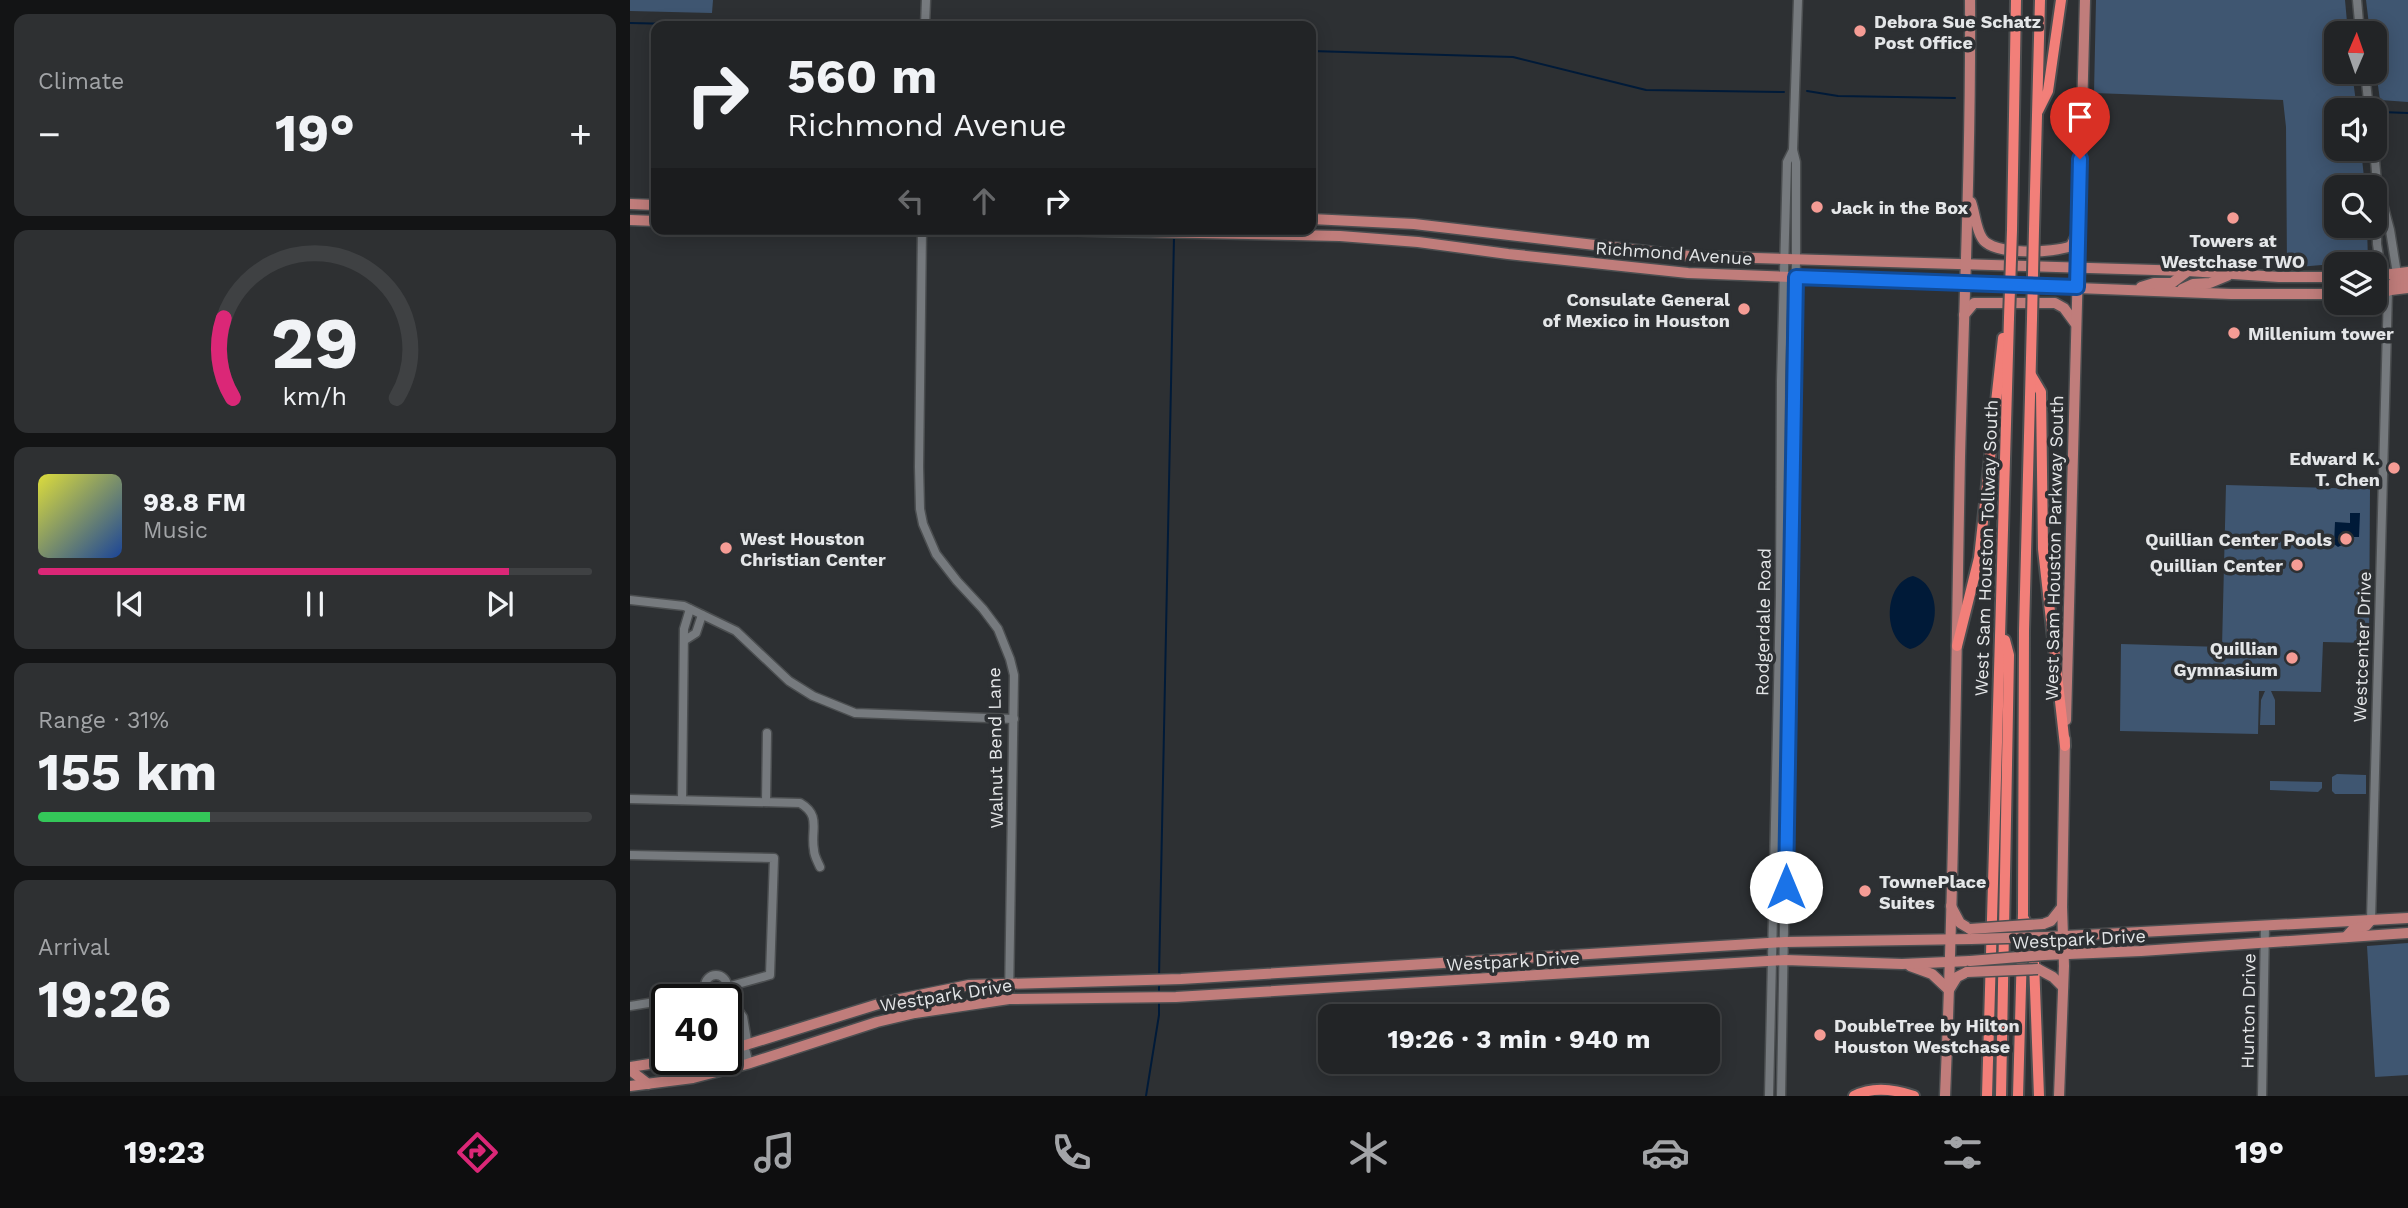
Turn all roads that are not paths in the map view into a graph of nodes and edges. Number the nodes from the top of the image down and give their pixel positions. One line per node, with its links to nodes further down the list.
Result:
1 (926, 0): 9 (street)
2 (1798, 0): 12 (street, Rodgerdale Road)
3 (1970, 0): 13 (main road)
4 (2016, 0): 54 (highway, bridge)
5 (2039, 0): 11 (highway)
6 (2061, 0): 11 (highway)
7 (2085, 0): 22 (main road, West Sam Houston Parkway South)
8 (2357, 0): 10 (street)
9 (925, 21)
10 (2359, 21)
11 (2037, 113): 56 (highway, bridge)
12 (1793, 150): 29 (street, Rodgerdale Road); 30 (street, Rodgerdale Road)
13 (1969, 198): 22 (main road); 32 (main road)
14 (630, 204): 15 (main road)
15 (651, 205)
16 (1316, 219): 19 (main road, Richmond Avenue)
17 (2387, 219): 37 (street)
18 (630, 220): 20 (main road)
19 (1347, 220): 21 (main road, Richmond Avenue); 25 (main road)
20 (651, 221)
21 (1469, 231): 26 (main road, Richmond Avenue); 27 (main road)
22 (2078, 232): 33 (main road, West Sam Houston Parkway South)
23 (922, 235): 71 (street, Walnut Bend Lane)
24 (1316, 235): 25 (main road, Richmond Avenue)
25 (1340, 236): 27 (main road, Richmond Avenue)
26 (1580, 245): 28 (main road, Richmond Avenue); 31 (main road)
27 (1467, 249): 31 (main road, Richmond Avenue)
28 (1689, 256): 29 (main road, Richmond Avenue); 36 (main road)
29 (1784, 259): 30 (main road, Richmond Avenue); 39 (street, Rodgerdale Road)
30 (1796, 260): 32 (main road, Richmond Avenue); 40 (street, Rodgerdale Road)
31 (1578, 261): 36 (main road, Richmond Avenue)
32 (1966, 264): 33 (main road, Richmond Avenue); 44 (main road)
33 (2078, 267): 34 (main road, Richmond Avenue); 45 (main road, West Sam Houston Parkway South)
34 (2188, 271): 38 (main road, Richmond Avenue); 47 (main road)
35 (2408, 272): 37 (main road)
36 (1688, 273): 39 (main road, Richmond Avenue)
37 (2397, 274): 43 (main road)
38 (2231, 275): 41 (main road, Richmond Avenue); 48 (main road)
39 (1784, 276): 40 (main road, Richmond Avenue); 57 (street, Rodgerdale Road)
40 (1796, 277): 44 (main road, Richmond Avenue); 58 (street, Rodgerdale Road)
41 (2324, 277)
42 (2408, 279): 49 (main road)
43 (2387, 280)
44 (1965, 284): 45 (main road, Richmond Avenue); 53 (main road)
45 (2077, 287): 47 (main road, Richmond Avenue); 55 (main road, West Sam Houston Parkway South)
46 (2408, 288): 49 (main road)
47 (2133, 289): 48 (main road, Richmond Avenue)
48 (2178, 291): 51 (main road, Richmond Avenue)
49 (2388, 291): 85 (street, Westcenter Drive)
50 (2324, 292): 51 (main road)
51 (2319, 294): 52 (main road, Richmond Avenue)
52 (2324, 294)
53 (1964, 315): 55 (main road); 68 (main road)
54 (2008, 318): 66 (highway, West Sam Houston Tollway South); 68 (highway)
55 (2075, 323): 73 (main road, West Sam Houston Parkway South)
56 (2031, 373): 73 (highway); 83 (highway)
57 (1781, 381): 58 (street); 59 (street, Rodgerdale Road)
58 (1794, 385): 60 (street, Rodgerdale Road)
59 (1780, 505): 60 (street); 61 (street, Rodgerdale Road)
60 (1792, 505): 62 (street, Rodgerdale Road)
61 (1780, 595): 62 (street); 69 (street, Rodgerdale Road)
62 (1791, 595): 70 (street, Rodgerdale Road)
63 (630, 600): 64 (street)
64 (691, 609): 65 (street); 67 (street)
65 (702, 615): 67 (street); 71 (street)
66 (2001, 628): 125 (highway, West Sam Houston Tollway South); 126 (highway)
67 (685, 640): 75 (street)
68 (1956, 646): 81 (main road)
69 (1777, 706): 70 (street); 77 (street, Rodgerdale Road)
70 (1788, 706): 78 (street, Rodgerdale Road)
71 (1014, 719): 100 (street, Walnut Bend Lane)
72 (767, 733): 76 (street)
73 (2065, 746): 82 (main road, West Sam Houston Parkway South)
74 (630, 799): 75 (street)
75 (682, 800): 76 (street)
76 (766, 802): 80 (street)
77 (1774, 807): 78 (street); 93 (street, Rodgerdale Road)
78 (1786, 807): 92 (street, Rodgerdale Road)
79 (630, 855): 103 (street)
80 (820, 867)
81 (1951, 905): 88 (main road); 91 (main road)
82 (2062, 907): 88 (main road, bridge); 89 (main road, West Sam Houston Parkway South)
83 (2022, 917): 127 (highway); 128 (highway)
84 (2408, 918): 85 (main road, Westpark Drive)
85 (2371, 920): 86 (main road, Westpark Drive); 87 (main road); 90 (main road)
86 (2265, 926): 89 (main road, Westpark Drive); 94 (street, Hunton Drive)
87 (2403, 933): 90 (main road, Westpark Drive)
88 (1970, 934): 89 (main road, Westpark Drive, bridge); 91 (main road, Westpark Drive)
89 (2064, 936): 95 (main road, West Sam Houston Parkway South)
90 (2346, 937): 94 (main road, Westpark Drive)
91 (1950, 939): 92 (main road, Westpark Drive); 98 (main road)
92 (1785, 942): 93 (main road, Westpark Drive); 96 (street, Rodgerdale Road)
93 (1772, 943): 97 (street, Rodgerdale Road); 100 (main road, Westpark Drive)
94 (2265, 943): 95 (main road, Westpark Drive); 130 (street, Hunton Drive)
95 (2064, 955): 98 (main road, Westpark Drive, bridge); 104 (main road, West Sam Houston Parkway South)
96 (1784, 960): 97 (main road, Westpark Drive); 99 (main road, Westpark Drive); 121 (street, Rodgerdale Road)
97 (1771, 961): 107 (main road, Westpark Drive); 120 (street, Rodgerdale Road)
98 (1950, 962): 99 (main road, Westpark Drive); 105 (main road)
99 (1902, 964): 105 (main road)
100 (1009, 983): 106 (main road, Westpark Drive); 107 (street, Walnut Bend Lane)
101 (706, 984): 102 (street)
102 (725, 984)
103 (742, 984)
104 (2063, 987): 105 (main road, bridge); 129 (main road, West Sam Houston Parkway South)
105 (1949, 990): 124 (main road)
106 (911, 995): 110 (main road); 112 (main road, Westpark Drive)
107 (1009, 999): 110 (main road, Westpark Drive)
108 (651, 1003): 109 (street)
109 (630, 1006)
110 (915, 1013): 113 (main road, Westpark Drive)
111 (742, 1015): 114 (street)
112 (829, 1020): 113 (main road); 114 (main road, Westpark Drive)
113 (834, 1035): 116 (main road, Westpark Drive)
114 (744, 1046): 116 (street)
115 (651, 1064): 117 (main road)
116 (749, 1064): 118 (main road, Westpark Drive)
117 (630, 1068): 118 (main road)
118 (648, 1084): 119 (main road, Westpark Drive)
119 (630, 1086)
120 (1769, 1096)
121 (1781, 1096)
122 (1854, 1096): 123 (highway)
123 (1914, 1096)
124 (1945, 1096)
125 (1987, 1096)
126 (2001, 1096)
127 (2018, 1096)
128 (2039, 1096)
129 (2059, 1096)
130 (2262, 1096)

